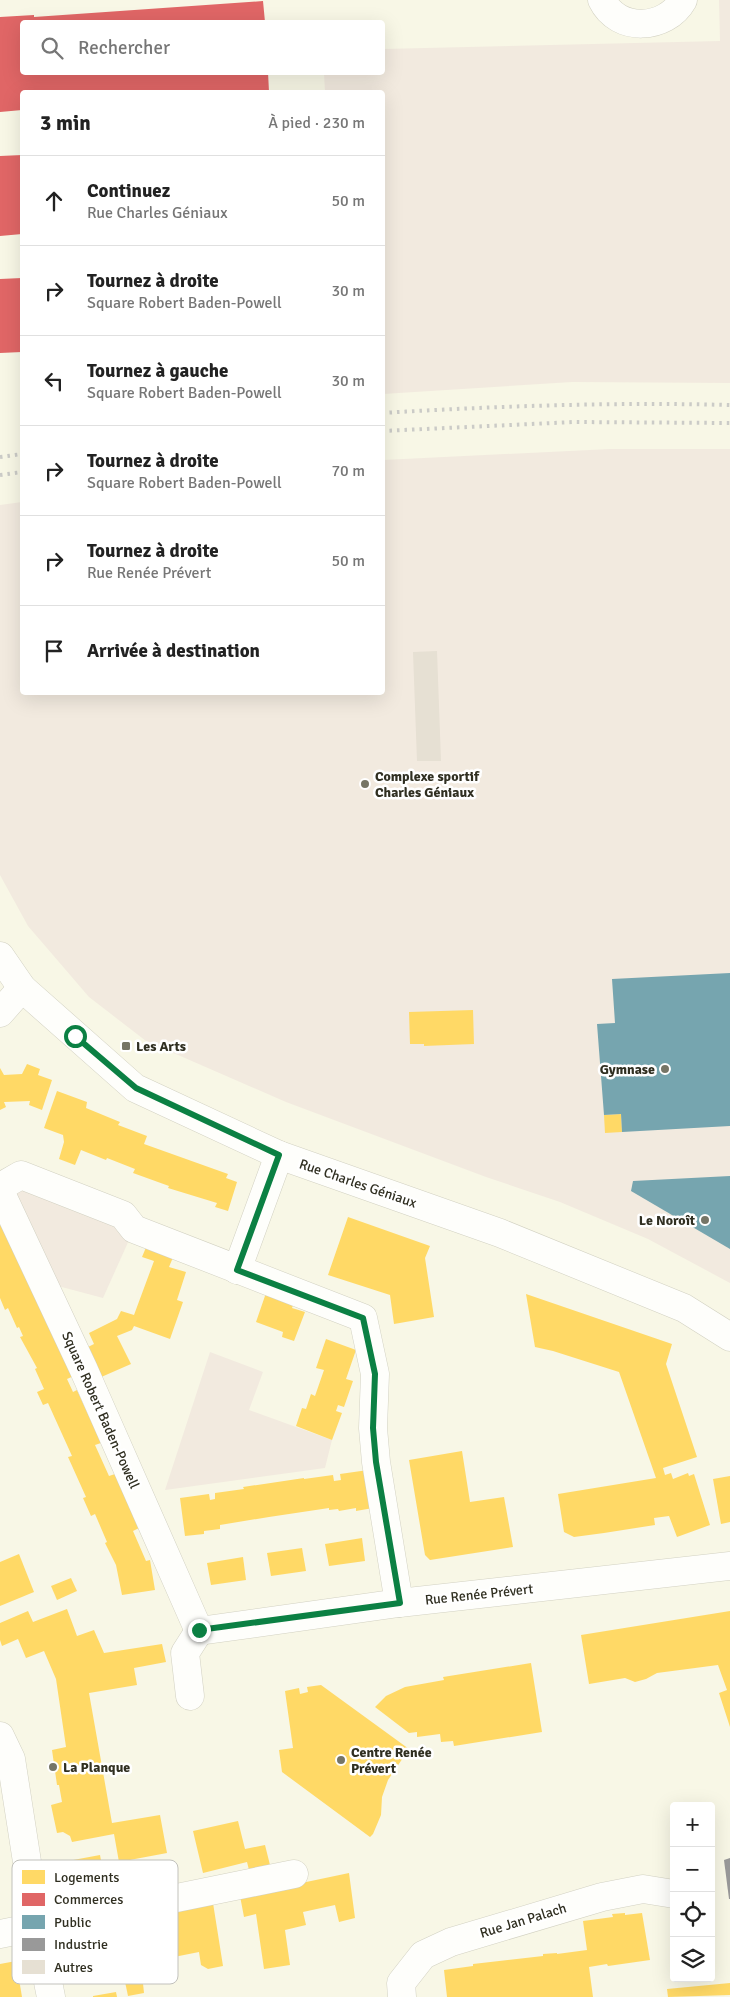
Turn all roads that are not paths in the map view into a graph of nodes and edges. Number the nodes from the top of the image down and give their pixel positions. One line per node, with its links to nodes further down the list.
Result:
1 (602, 0): 2 (street)
2 (683, 0)
3 (0, 956): 4 (street, Rue Charles Géniaux)
4 (22, 988): 5 (street); 6 (street, Rue Charles Géniaux)
5 (0, 1013)
6 (279, 1155): 9 (street); 10 (street, Rue Charles Géniaux)
7 (0, 1187): 9 (street)
8 (0, 1191): 13 (street, Square Robert Baden-Powell)
9 (237, 1270): 12 (street)
10 (730, 1337)
11 (730, 1566): 12 (street, Rue Renée Prévert)
12 (400, 1603): 13 (street, Rue Renée Prévert)
13 (199, 1630): 14 (street)
14 (190, 1696)
15 (0, 1736): 16 (street)
16 (27, 1860)
17 (294, 1874): 19 (street)
18 (670, 1893): 22 (street, Rue Jan Palach)
19 (178, 1897)
20 (48, 1984): 21 (street)
21 (51, 1997)
22 (402, 1997)

